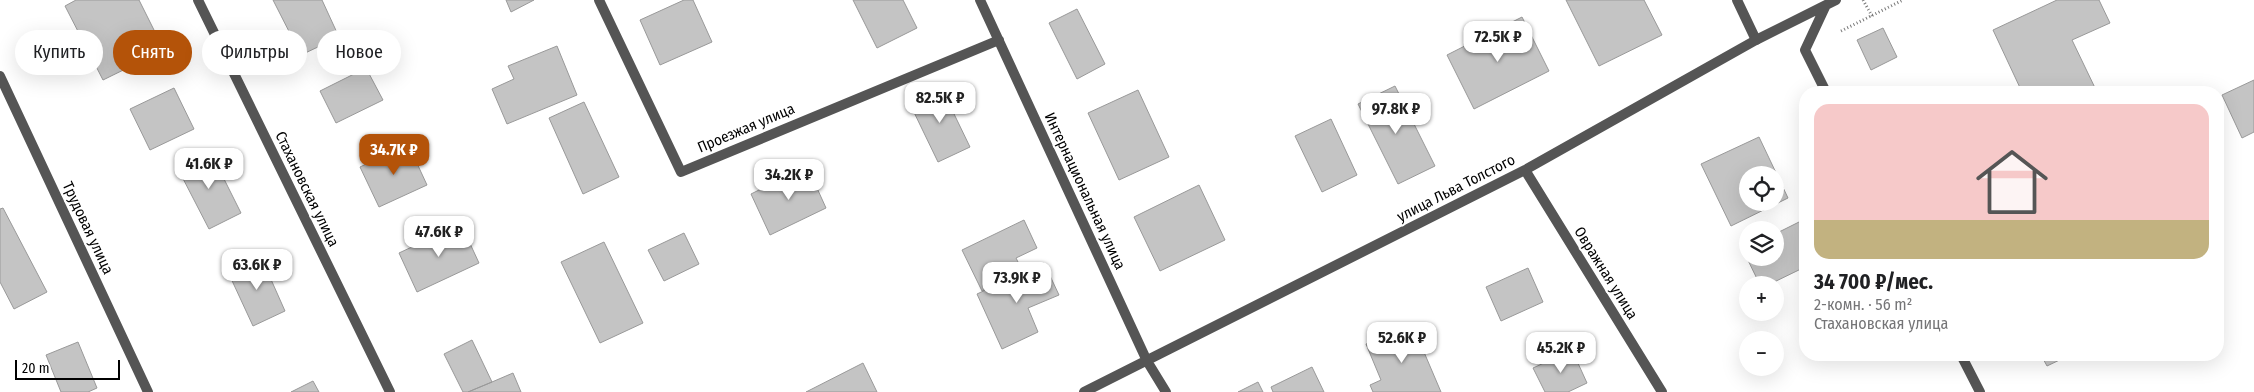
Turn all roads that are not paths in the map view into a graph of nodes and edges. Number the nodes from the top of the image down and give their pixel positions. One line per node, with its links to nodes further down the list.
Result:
1 (198, 0): 15 (street, Стахановская улица)
2 (599, 0): 7 (street, Проезжая улица)
3 (980, 0): 7 (street, Интернациональная улица)
4 (1737, 0): 8 (street)
5 (1836, 0): 6 (street, улица Льва Толстого)
6 (1825, 2): 8 (street, улица Льва Толстого); 10 (street)
7 (999, 40): 12 (street, Интернациональная улица)
8 (1756, 40): 11 (street, улица Льва Толстого)
9 (0, 76): 14 (street, Трудовая улица)
10 (1823, 86)
11 (1525, 170): 12 (street, улица Льва Толстого); 18 (street, Овражная улица)
12 (1147, 361): 16 (street, улица Льва Толстого); 17 (street, Интернациональная улица)
13 (1964, 361): 19 (street)
14 (148, 392)
15 (390, 392)
16 (1084, 392)
17 (1166, 392)
18 (1662, 392)
19 (1980, 392)

